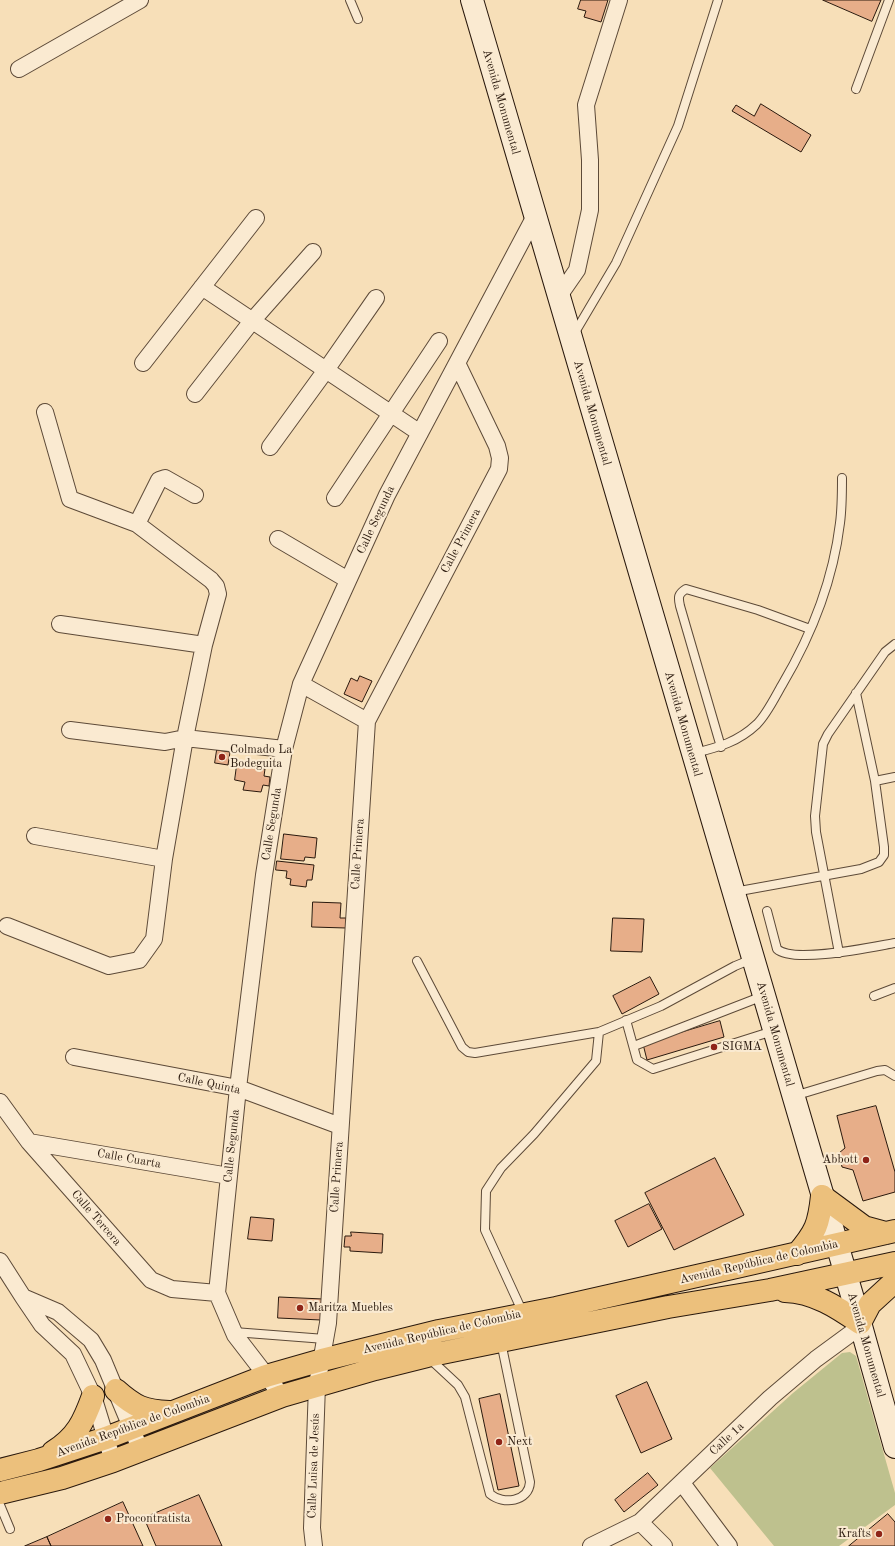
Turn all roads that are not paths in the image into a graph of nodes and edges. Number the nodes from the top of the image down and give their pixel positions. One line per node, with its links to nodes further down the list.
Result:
1 (140, 0): 8 (street)
2 (350, 0): 7 (lane)
3 (472, 0): 10 (main road, Avenida Monumental)
4 (619, 0): 14 (street)
5 (718, 0): 17 (lane)
6 (889, 0): 9 (lane)
7 (358, 20)
8 (19, 69)
9 (856, 89)
10 (535, 216): 14 (main road, Avenida Monumental); 20 (street, Calle Segunda)
11 (256, 218): 13 (street)
12 (313, 252): 16 (street)
13 (202, 287): 16 (street); 19 (street)
14 (559, 296): 17 (main road, Avenida Monumental)
15 (376, 298): 21 (street)
16 (252, 321): 21 (street); 22 (street)
17 (571, 340): 44 (main road, Avenida Monumental)
18 (439, 341): 24 (street)
19 (144, 363)
20 (457, 363): 25 (street, Calle Segunda); 39 (street, Calle Primera)
21 (326, 370): 24 (street); 26 (street)
22 (195, 394)
23 (45, 412): 30 (street)
24 (389, 414): 25 (street); 29 (street)
25 (420, 433): 32 (street, Calle Segunda)
26 (270, 447)
27 (842, 478): 34 (lane)
28 (195, 495): 30 (street)
29 (335, 498)
30 (137, 524): 36 (street)
31 (278, 539): 32 (street)
32 (348, 580): 37 (street, Calle Segunda)
33 (60, 624): 36 (street)
34 (810, 629): 42 (lane); 42 (lane)
35 (895, 644): 38 (lane)
36 (204, 645): 41 (street)
37 (301, 684): 39 (street); 43 (street, Calle Segunda)
38 (856, 693): 46 (lane); 49 (lane)
39 (367, 721): 69 (street, Calle Primera)
40 (70, 730): 41 (street)
41 (185, 738): 43 (street); 48 (street)
42 (721, 747): 44 (lane)
43 (284, 749): 66 (street, Calle Segunda)
44 (692, 753): 50 (main road, Avenida Monumental)
45 (895, 777): 46 (lane)
46 (875, 781): 49 (lane)
47 (35, 836): 48 (street)
48 (164, 859): 52 (street)
49 (824, 875): 50 (lane); 54 (lane)
50 (733, 892): 55 (main road, Avenida Monumental)
51 (767, 911): 54 (lane)
52 (6, 926)
53 (895, 943): 54 (lane)
54 (839, 953)
55 (752, 959): 58 (main road, Avenida Monumental); 60 (lane)
56 (417, 961): 62 (lane)
57 (895, 988): 59 (lane)
58 (763, 996): 61 (main road, Avenida Monumental); 63 (lane)
59 (874, 996)
60 (626, 1020): 62 (lane); 63 (lane)
61 (774, 1031): 63 (lane); 67 (main road, Avenida Monumental)
62 (599, 1032): 83 (lane)
63 (634, 1046)
64 (74, 1057): 66 (street, Calle Quinta)
65 (895, 1076): 67 (lane)
66 (238, 1088): 69 (street, Calle Quinta); 71 (street, Calle Segunda)
67 (793, 1097): 72 (main road, Avenida Monumental)
68 (0, 1102): 70 (street, Calle Tercera)
69 (340, 1126): 87 (street, Calle Primera)
70 (29, 1142): 71 (street, Calle Cuarta); 81 (street, Calle Tercera)
71 (229, 1176): 81 (street, Calle Segunda)
72 (822, 1196): 73 (main road); 74 (main road, Avenida Monumental); 75 (main road)
73 (891, 1232): 74 (main road, Avenida República de Colombia)
74 (837, 1245): 75 (main road, Avenida República de Colombia); 78 (main road, Avenida Monumental)
75 (797, 1254): 83 (main road, Avenida República de Colombia)
76 (0, 1261): 82 (street)
77 (895, 1263): 78 (main road, Avenida República de Colombia)
78 (844, 1273): 80 (main road, Avenida República de Colombia); 84 (main road, Avenida Monumental)
79 (895, 1281): 84 (main road)
80 (770, 1290): 84 (main road); 89 (main road, Avenida República de Colombia)
81 (217, 1294): 86 (street, Calle Segunda)
82 (23, 1297): 88 (street); 91 (street)
83 (524, 1314): 85 (main road, Avenida República de Colombia)
84 (861, 1324): 102 (main road, Avenida Monumental); 107 (street, Calle 1a)
85 (444, 1330): 90 (main road); 93 (main road, Avenida República de Colombia)
86 (234, 1332): 87 (lane); 94 (street, Calle Segunda)
87 (325, 1339): 93 (street, Calle Primera)
88 (91, 1340): 91 (street); 96 (street)
89 (501, 1341): 90 (main road, Avenida República de Colombia); 92 (lane)
90 (449, 1352): 92 (main road, Avenida República de Colombia)
91 (73, 1354): 97 (street)
92 (426, 1356): 95 (main road, Avenida República de Colombia)
93 (322, 1360): 94 (main road, Avenida República de Colombia); 95 (street, Calle Primera)
94 (266, 1376): 98 (street, Calle Segunda); 99 (main road, Avenida República de Colombia)
95 (317, 1385): 98 (main road, Avenida República de Colombia); 113 (street, Calle Luisa de Jesús)
96 (116, 1390): 99 (main road); 100 (street)
97 (93, 1396): 101 (street); 104 (main road)
98 (282, 1396): 103 (main road, Avenida República de Colombia)
99 (172, 1413): 100 (main road, Avenida República de Colombia)
100 (132, 1428): 101 (main road, Avenida República de Colombia); 103 (street)
101 (106, 1438): 104 (main road, Avenida República de Colombia); 105 (street)
102 (895, 1447)
103 (141, 1450): 105 (main road, Avenida República de Colombia)
104 (39, 1460): 106 (main road, Avenida República de Colombia)
105 (113, 1461): 108 (main road, Avenida República de Colombia)
106 (0, 1470)
107 (682, 1483): 110 (street, Calle 1a); 115 (street)
108 (0, 1493)
109 (0, 1505): 111 (lane)
110 (640, 1522): 112 (street, Calle 1a); 114 (street)
111 (10, 1529)
112 (600, 1544)
113 (314, 1546)
114 (664, 1546)
115 (729, 1546)

